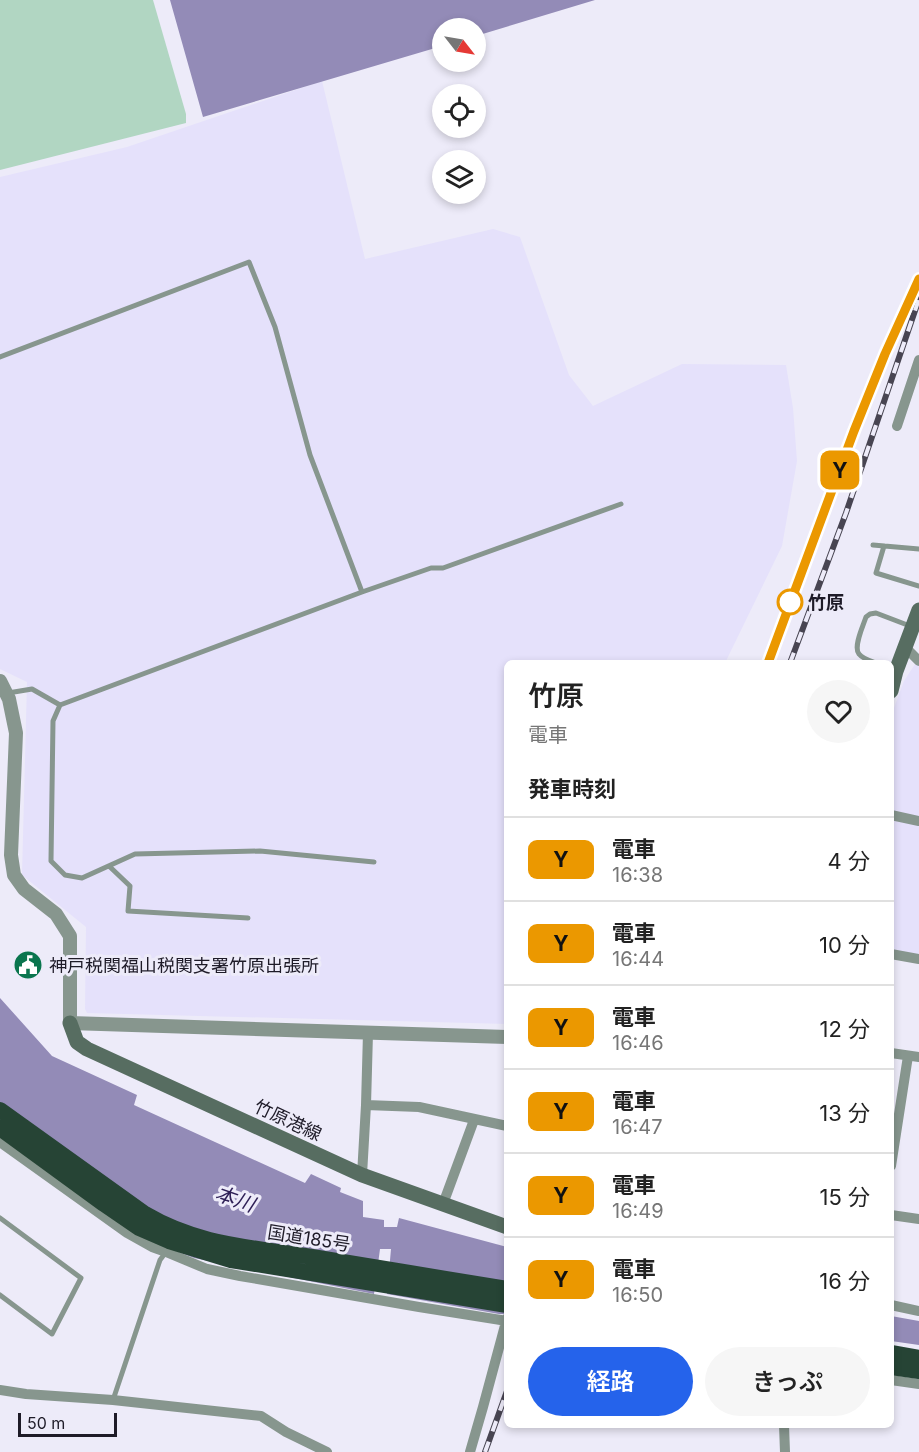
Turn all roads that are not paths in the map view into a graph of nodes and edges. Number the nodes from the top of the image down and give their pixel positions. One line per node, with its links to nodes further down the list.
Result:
1 (0, 357): 9 (lane)
2 (919, 360): 3 (street)
3 (897, 426)
4 (621, 504): 9 (lane)
5 (873, 545): 6 (lane)
6 (884, 546): 7 (lane); 8 (lane)
7 (919, 549)
8 (919, 586)
9 (363, 592): 17 (lane)
10 (919, 610): 11 (main road)
11 (913, 627): 12 (main road); 13 (lane)
12 (906, 648): 14 (street); 15 (main road)
13 (868, 660)
14 (919, 661)
15 (894, 670)
16 (3, 687): 17 (lane); 25 (street)
17 (60, 705): 21 (lane)
18 (894, 816): 19 (street)
19 (919, 821)
20 (374, 862): 21 (lane)
21 (109, 866): 22 (lane)
22 (248, 918)
23 (894, 955): 24 (street)
24 (919, 959)
25 (70, 1023): 26 (street); 37 (main road, 竹原港線)
26 (368, 1033): 27 (street); 30 (street)
27 (504, 1037)
28 (894, 1054): 29 (street)
29 (914, 1057): 36 (street)
30 (366, 1105): 32 (street); 37 (street)
31 (0, 1110): 43 (highway, 国道185号)
32 (474, 1120): 33 (street); 38 (street)
33 (504, 1125)
34 (0, 1128): 43 (highway, 国道185号)
35 (0, 1142): 43 (street)
36 (894, 1152)
37 (362, 1176): 38 (main road, 竹原港線)
38 (443, 1204): 42 (main road, 竹原港線)
39 (894, 1215): 41 (street)
40 (0, 1218): 45 (lane)
41 (919, 1219)
42 (504, 1226)
43 (168, 1242): 44 (highway, 国道185号); 46 (highway, 国道185号); 49 (street); 58 (lane)
44 (504, 1289)
45 (0, 1295)
46 (504, 1305)
47 (894, 1306): 48 (street)
48 (919, 1311)
49 (504, 1320)
50 (504, 1331): 61 (street)
51 (894, 1354): 52 (highway)
52 (919, 1358)
53 (894, 1367): 54 (highway)
54 (919, 1371)
55 (894, 1380): 56 (street)
56 (919, 1384)
57 (0, 1390): 58 (street)
58 (113, 1400): 60 (street)
59 (784, 1428): 62 (street)
60 (327, 1452)
61 (470, 1452)
62 (785, 1452)

